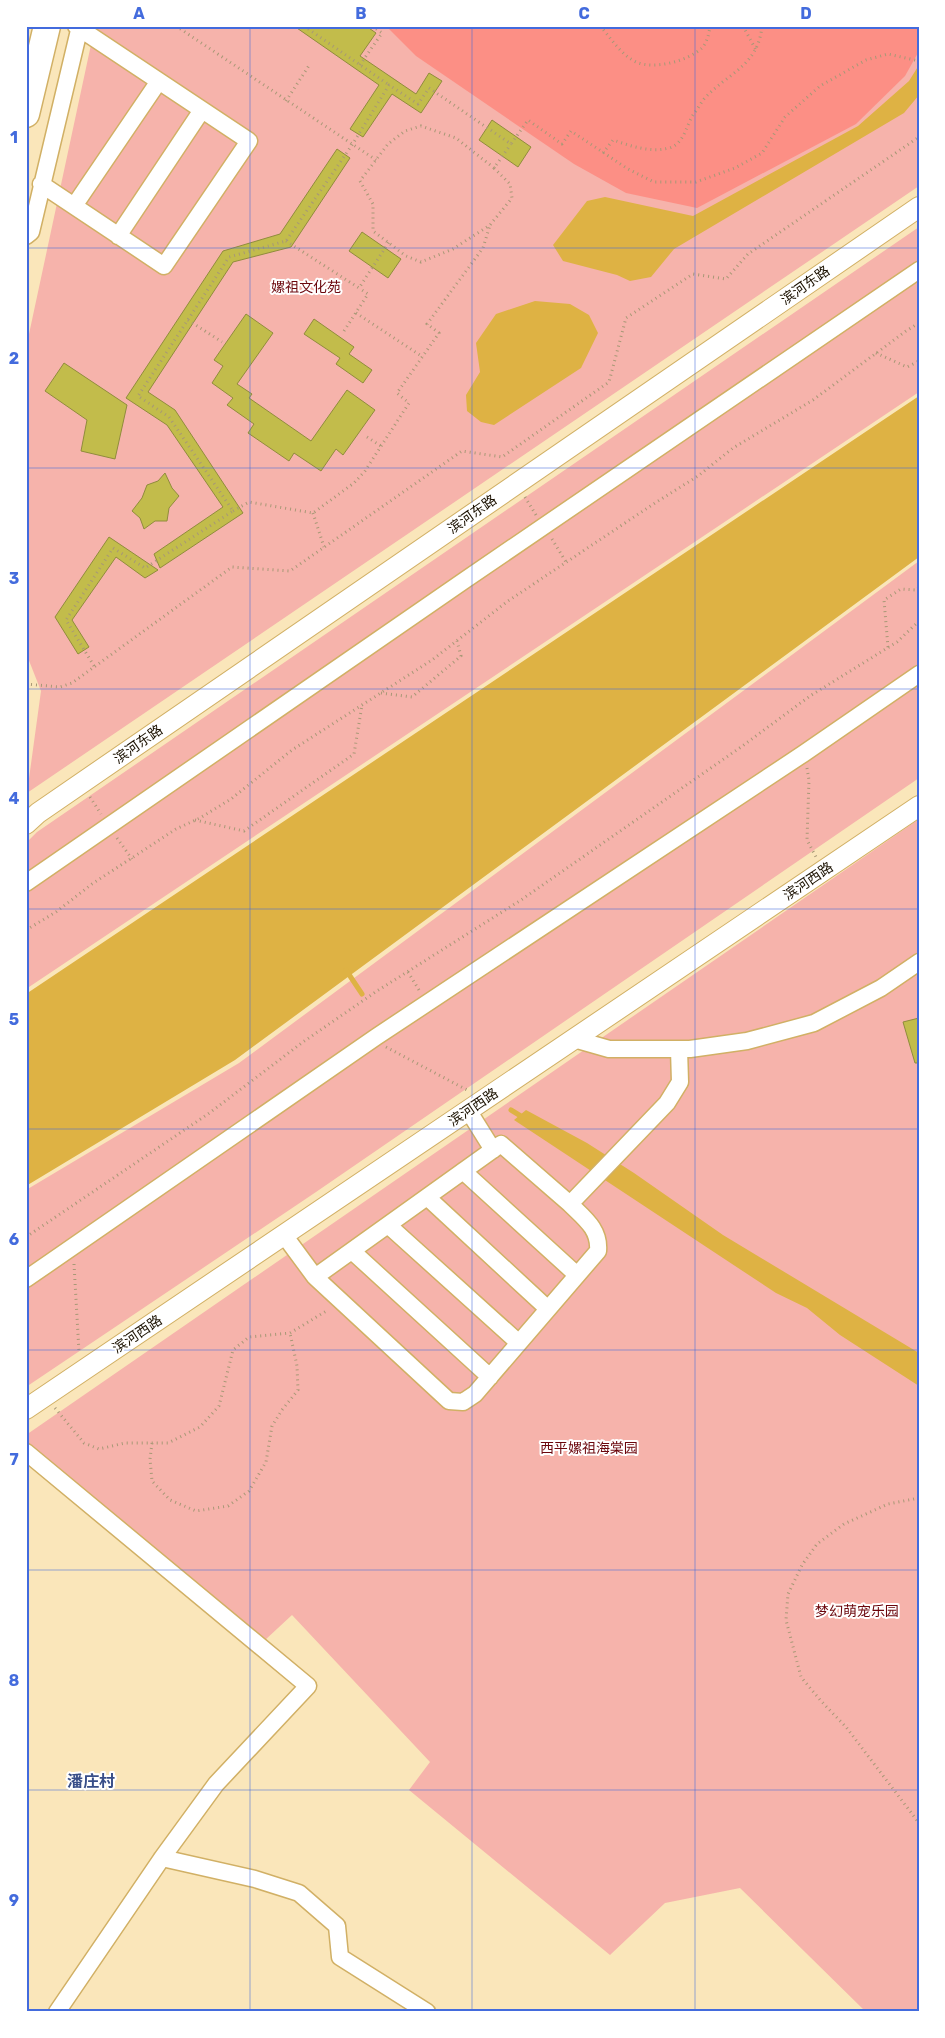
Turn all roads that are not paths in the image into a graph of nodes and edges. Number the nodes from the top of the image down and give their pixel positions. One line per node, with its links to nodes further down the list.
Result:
1 (47, 26): 5 (highway)
2 (78, 27): 3 (street); 6 (street)
3 (159, 81): 4 (street); 7 (street)
4 (202, 110): 10 (street); 10 (street)
5 (26, 114)
6 (41, 184): 7 (street); 9 (street)
7 (74, 206): 10 (street)
8 (919, 207): 14 (street, 滨河东路)
9 (26, 236)
10 (118, 236)
11 (919, 270): 15 (street)
12 (919, 674): 29 (street)
13 (919, 806): 17 (street, 滨河西路)
14 (26, 824)
15 (26, 884)
16 (919, 962): 18 (street)
17 (574, 1039): 18 (street); 19 (street, 滨河西路)
18 (679, 1049): 23 (street)
19 (468, 1110): 20 (street); 25 (street, 滨河西路)
20 (493, 1150): 21 (street); 23 (street)
21 (463, 1171): 22 (street); 27 (street)
22 (427, 1197): 24 (street); 30 (street)
23 (570, 1204): 27 (street)
24 (388, 1225): 26 (street); 31 (street)
25 (284, 1235): 28 (street); 33 (street, 滨河西路)
26 (352, 1251): 28 (street); 32 (street)
27 (576, 1275): 30 (street)
28 (314, 1278): 32 (street)
29 (26, 1279)
30 (548, 1309): 31 (street)
31 (519, 1343): 32 (street)
32 (490, 1377)
33 (26, 1408)
34 (26, 1452): 35 (street)
35 (162, 1858): 36 (street); 37 (street)
36 (57, 2012)
37 (427, 2012)

